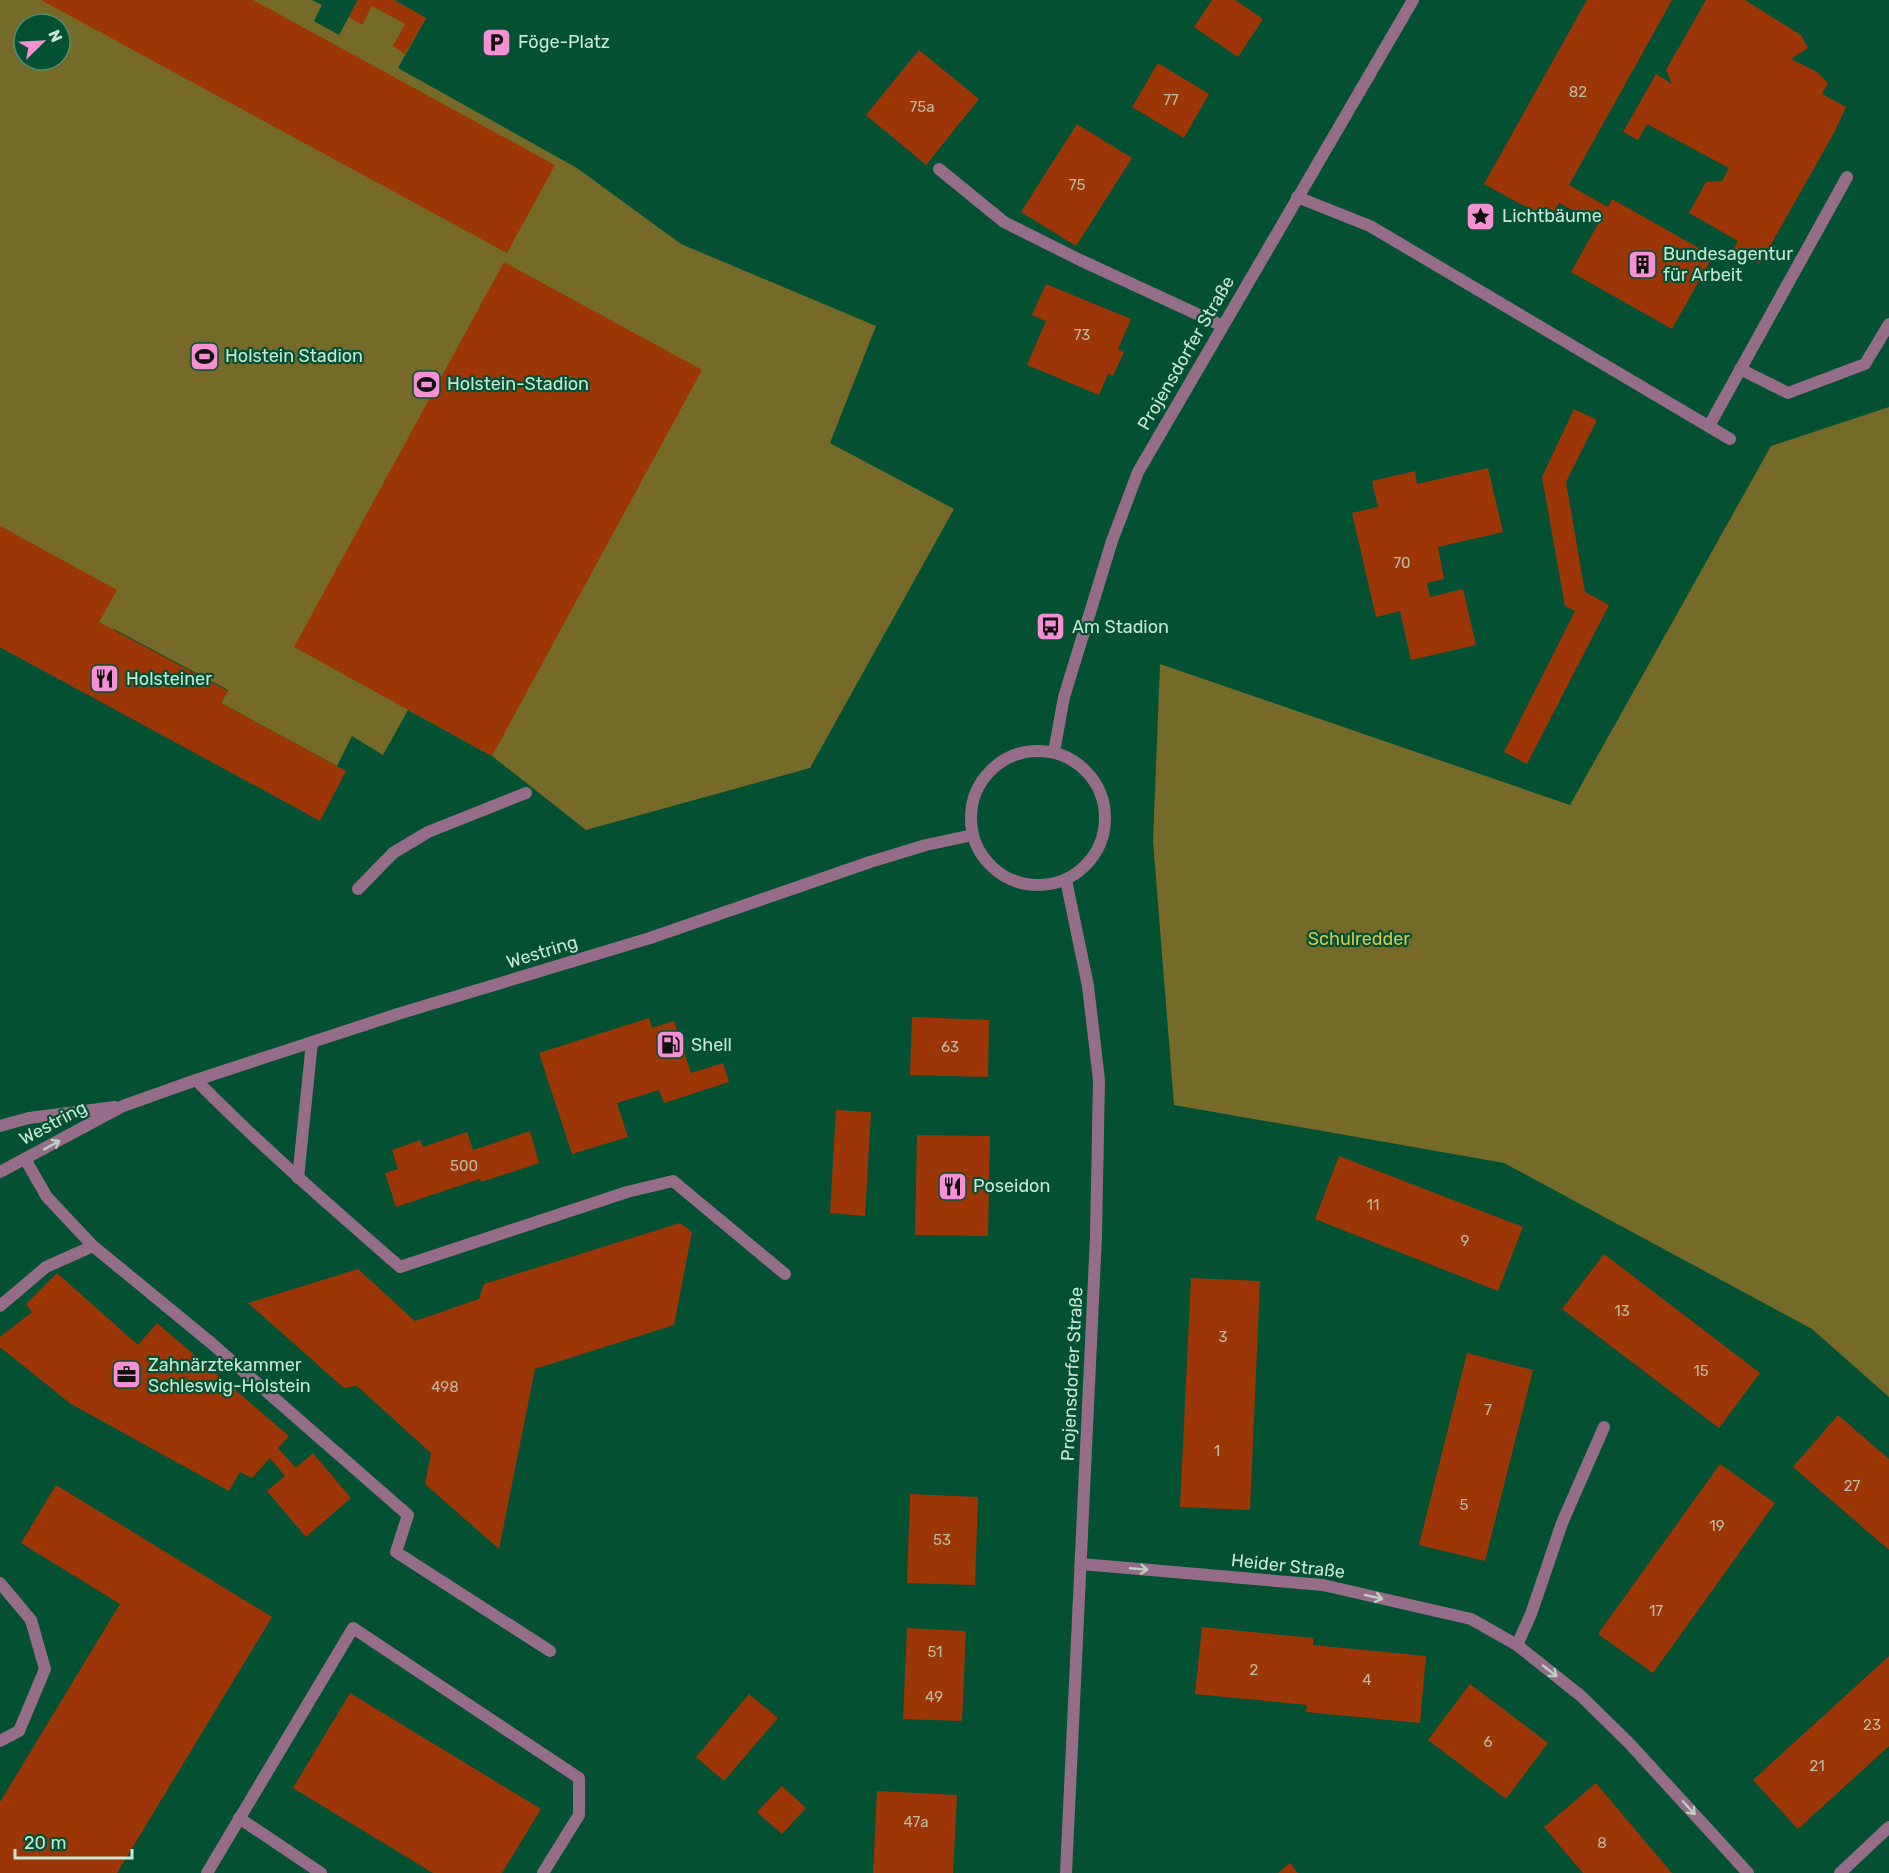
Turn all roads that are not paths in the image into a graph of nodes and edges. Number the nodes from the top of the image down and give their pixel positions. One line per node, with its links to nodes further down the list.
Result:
1 (1413, 0): 4 (street, Projensdorfer Straße)
2 (939, 169): 6 (street)
3 (1847, 177): 7 (street)
4 (1297, 196): 6 (street, Projensdorfer Straße); 8 (street)
5 (1889, 324): 7 (street)
6 (1223, 326): 10 (street, Projensdorfer Straße)
7 (1740, 369): 8 (street)
8 (1709, 426): 9 (street)
9 (1730, 439)
10 (1054, 752): 12 (street); 13 (street)
11 (526, 793): 14 (street)
12 (973, 835): 13 (street); 15 (street, Westring)
13 (1066, 880): 26 (street, Projensdorfer Straße)
14 (358, 889)
15 (312, 1042): 16 (street, Westring); 21 (street)
16 (196, 1080): 17 (street, Westring); 21 (street)
17 (123, 1106): 18 (street, Westring); 19 (street, Westring, one-way to 17)
18 (0, 1126)
19 (25, 1159): 20 (street, Westring); 22 (street)
20 (0, 1172)
21 (298, 1178): 23 (street)
22 (93, 1246): 24 (street); 29 (street)
23 (784, 1274)
24 (0, 1306)
25 (1604, 1427): 28 (street)
26 (1081, 1564): 28 (street, Heider Straße, one-way to 28); 36 (street, Projensdorfer Straße)
27 (0, 1583): 30 (street)
28 (1517, 1645): 37 (street, Heider Straße, one-way to 37)
29 (550, 1651)
30 (0, 1741)
31 (240, 1818): 33 (street); 34 (street); 35 (street)
32 (1889, 1827): 38 (street)
33 (207, 1873)
34 (321, 1873)
35 (543, 1873)
36 (1066, 1873)
37 (1748, 1873)
38 (1840, 1873)

